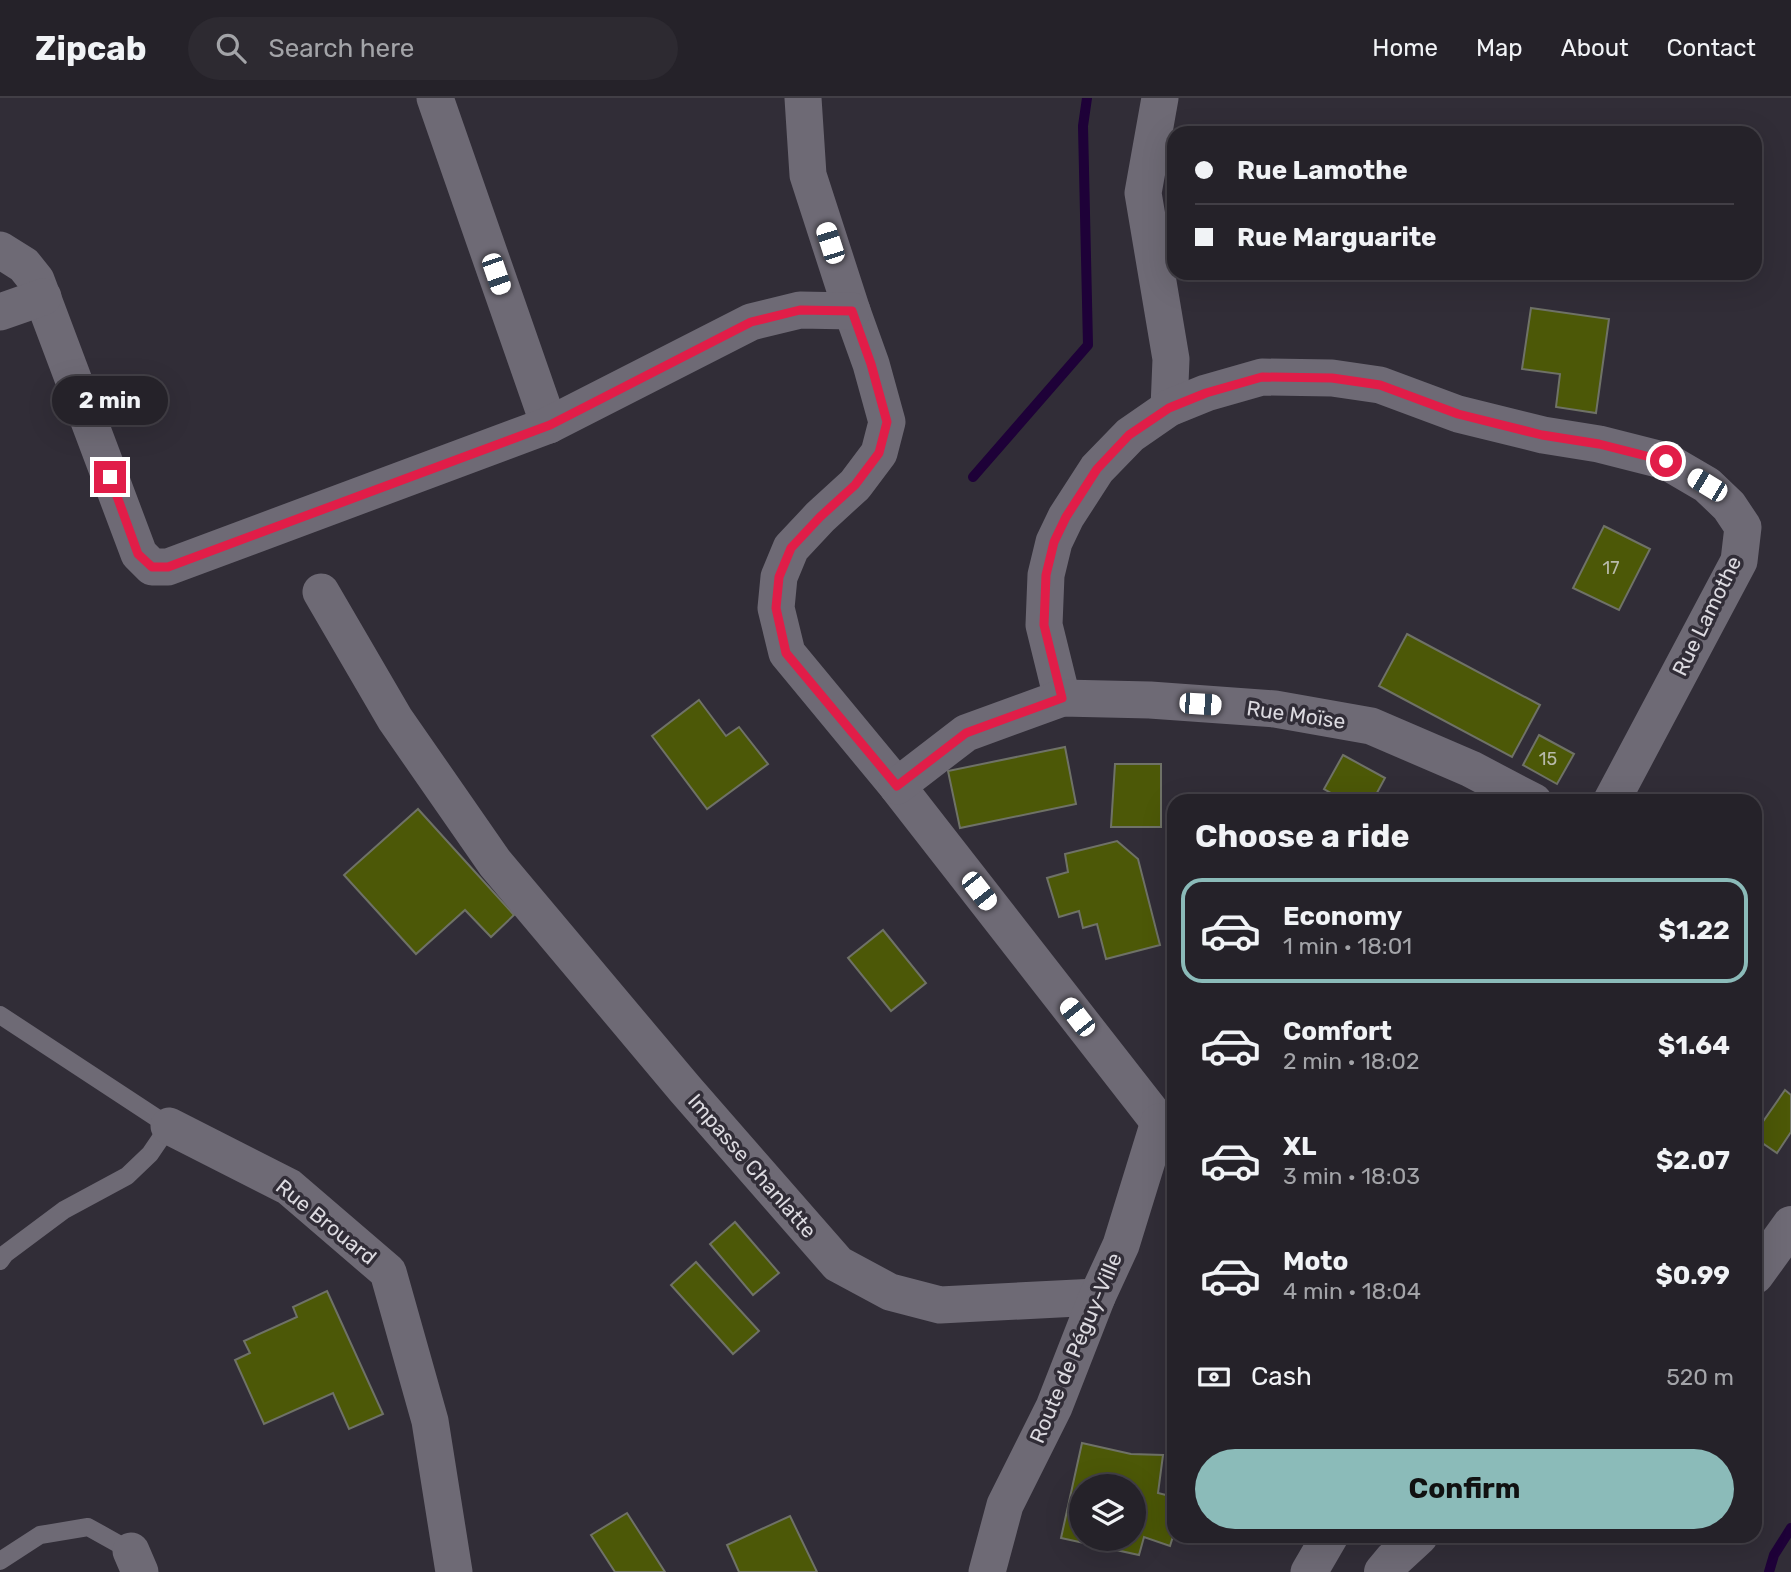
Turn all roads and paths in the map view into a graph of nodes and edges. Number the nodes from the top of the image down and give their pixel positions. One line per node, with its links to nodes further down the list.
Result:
1 (435, 98): 9 (street)
2 (803, 98): 6 (street)
3 (1160, 98): 8 (street)
4 (0, 250): 5 (street)
5 (43, 297): 7 (street); 9 (street)
6 (852, 311): 9 (street); 12 (street)
7 (0, 312)
8 (1169, 408): 11 (street, Rue Lamothe); 14 (street, Rue Lamothe)
9 (550, 425)
10 (321, 592): 21 (street, Impasse Chanlatte)
11 (1062, 698): 12 (street, Rue Moïse); 13 (street, Rue Moïse)
12 (897, 786): 16 (street)
13 (1519, 794)
14 (1615, 794)
15 (0, 1015): 17 (lane, Rue Brouard)
16 (1167, 1120): 21 (street, Route de Péguy-Ville)
17 (169, 1126): 19 (lane); 26 (street, Rue Brouard)
18 (1791, 1225): 20 (street)
19 (0, 1261)
20 (1762, 1265)
21 (1097, 1297): 27 (street, Route de Péguy-Ville)
22 (1326, 1543): 28 (street)
23 (1411, 1543): 29 (street)
24 (0, 1561): 25 (lane)
25 (135, 1562)
26 (454, 1572)
27 (987, 1572)
28 (1309, 1572)
29 (1383, 1572)

